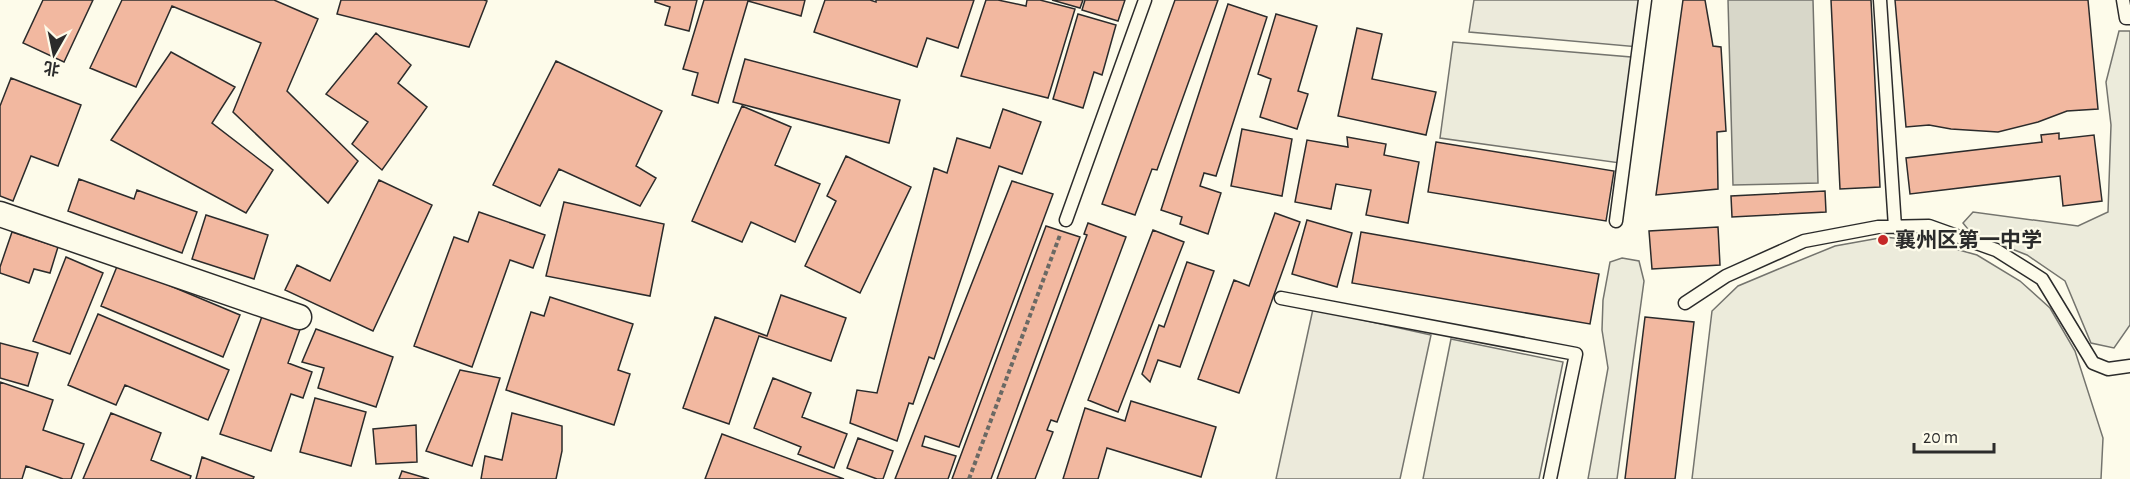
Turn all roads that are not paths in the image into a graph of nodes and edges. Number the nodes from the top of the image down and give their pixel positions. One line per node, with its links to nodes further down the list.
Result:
1 (1145, 0): 7 (lane)
2 (1645, 0): 8 (lane)
3 (1880, 0): 9 (lane)
4 (2123, 0): 5 (lane)
5 (2130, 18)
6 (0, 214): 12 (street)
7 (1066, 220)
8 (1616, 220)
9 (1895, 227): 11 (lane); 13 (lane)
10 (1281, 298): 14 (lane)
11 (1685, 303)
12 (299, 317)
13 (2130, 366)
14 (1550, 479)

